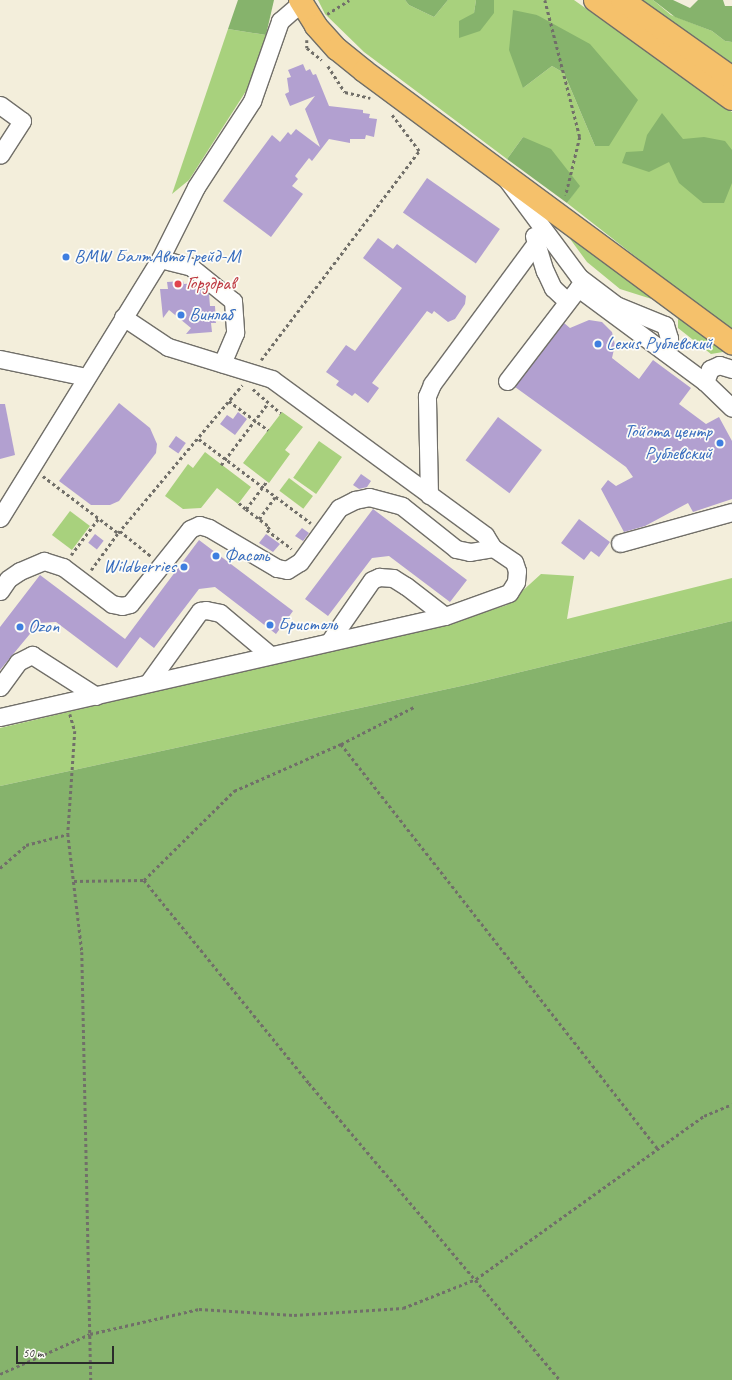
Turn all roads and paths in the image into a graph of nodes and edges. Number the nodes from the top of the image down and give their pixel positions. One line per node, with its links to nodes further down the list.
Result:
1 (349, 0): 6 (path)
2 (545, 0): 15 (path)
3 (595, 0): 9 (main road)
4 (622, 0): 8 (main road)
5 (301, 1): 14 (main road); 18 (street)
6 (322, 18)
7 (308, 36): 10 (path)
8 (732, 78)
9 (732, 99)
10 (374, 100)
11 (0, 105): 13 (street)
12 (386, 109): 27 (path)
13 (0, 155)
14 (504, 176): 16 (street); 21 (main road)
15 (566, 195)
16 (528, 210): 17 (street); 22 (street)
17 (536, 243): 19 (street); 42 (street)
18 (160, 259): 20 (street); 24 (street)
19 (568, 301): 22 (street); 28 (street)
20 (123, 318): 24 (street); 26 (street)
21 (732, 343)
22 (664, 351): 29 (street)
23 (0, 359): 26 (street)
24 (222, 364): 27 (street)
25 (732, 369): 29 (street)
26 (86, 377): 39 (street)
27 (249, 377): 30 (path); 31 (path); 42 (street)
28 (508, 381)
29 (705, 382): 32 (street)
30 (229, 401): 34 (path); 36 (path)
31 (268, 403): 33 (path); 34 (path)
32 (732, 408)
33 (281, 413)
34 (255, 420): 35 (path); 37 (path)
35 (268, 430)
36 (199, 439): 37 (path); 50 (path)
37 (226, 459): 38 (path); 41 (path)
38 (221, 465)
39 (33, 466): 47 (street); 48 (path)
40 (267, 481): 41 (path)
41 (263, 487): 43 (path); 45 (path)
42 (429, 494): 53 (street)
43 (276, 496): 49 (path); 51 (path)
44 (239, 503): 45 (path)
45 (246, 509): 49 (path)
46 (732, 512): 52 (street)
47 (0, 518)
48 (98, 519): 50 (path); 56 (path)
49 (259, 519): 54 (path)
50 (119, 532): 55 (path); 57 (path)
51 (322, 532): 53 (street); 54 (street)
52 (620, 544)
53 (493, 548): 59 (street)
54 (303, 558): 55 (street)
55 (162, 565): 57 (street)
56 (62, 567): 57 (street); 58 (street)
57 (82, 582)
58 (0, 591)
59 (445, 616): 60 (street); 60 (street)
60 (329, 642): 61 (street)
61 (270, 655): 62 (street); 62 (street)
62 (148, 683): 64 (street)
63 (0, 687): 64 (street)
64 (96, 696): 65 (street)
65 (67, 702): 67 (street); 69 (path)
66 (414, 707): 68 (path)
67 (3, 713)
68 (341, 744): 71 (path); 74 (path)
69 (68, 834): 70 (path); 72 (path)
70 (0, 868)
71 (144, 880): 72 (path); 75 (path)
72 (74, 881): 76 (path)
73 (732, 1104): 74 (path)
74 (658, 1149): 75 (path)
75 (476, 1279): 76 (path); 79 (path)
76 (90, 1334): 77 (path); 78 (path)
77 (0, 1374)
78 (91, 1380)
79 (560, 1380)

